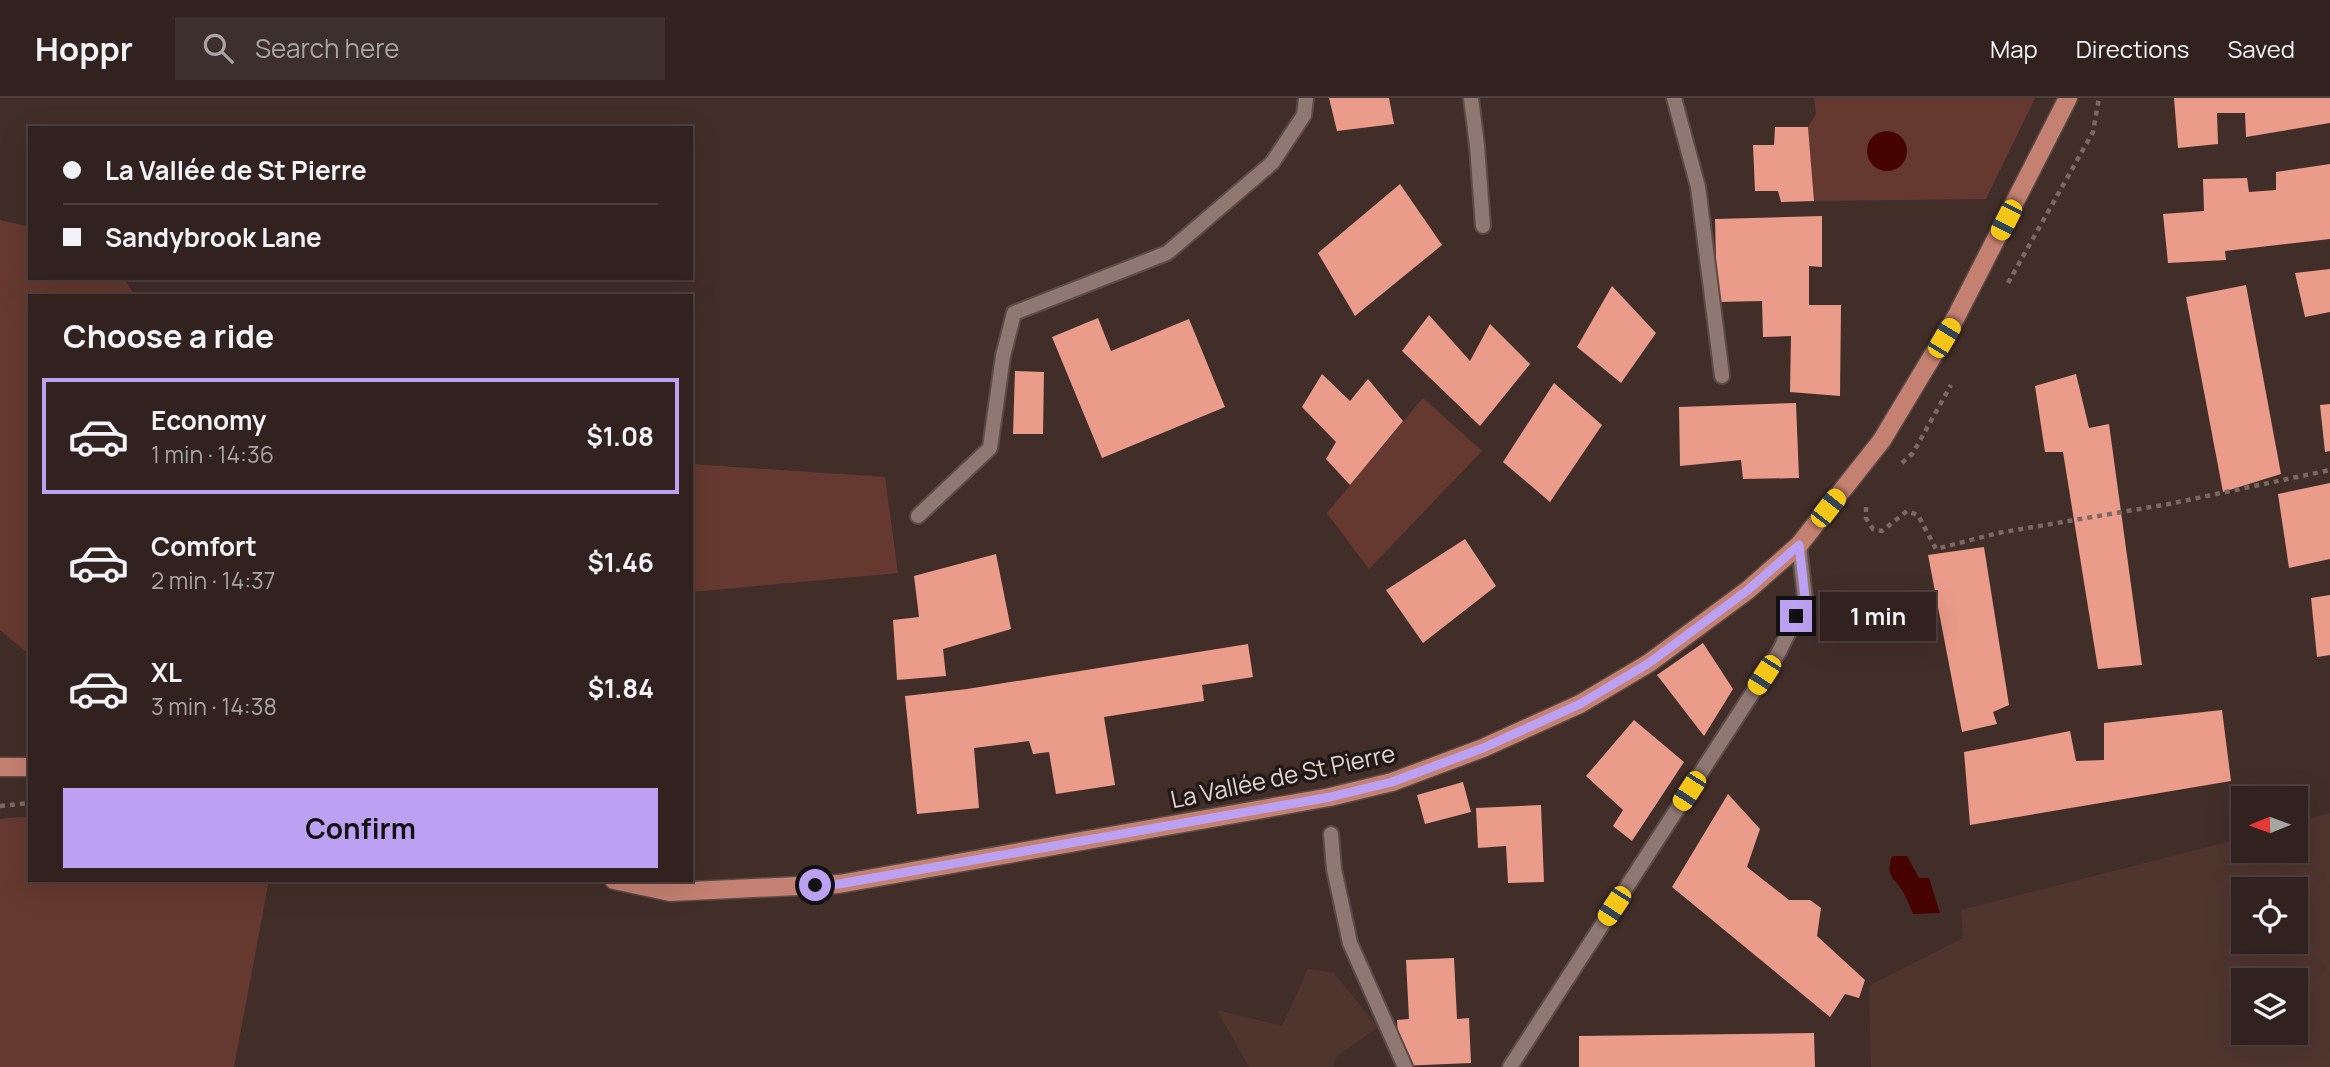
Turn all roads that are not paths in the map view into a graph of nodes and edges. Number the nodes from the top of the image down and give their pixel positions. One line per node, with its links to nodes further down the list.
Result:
1 (1306, 98): 7 (street)
2 (1471, 98): 5 (street)
3 (1674, 98): 6 (street)
4 (2068, 98): 8 (main road, La Vallée de St Pierre)
5 (1483, 226)
6 (1722, 376)
7 (918, 516)
8 (1799, 545): 12 (main road, La Vallée de St Pierre); 14 (street)
9 (0, 767): 10 (main road)
10 (28, 767)
11 (1331, 834): 13 (street)
12 (623, 882)
13 (1405, 1067)
14 (1510, 1067)

